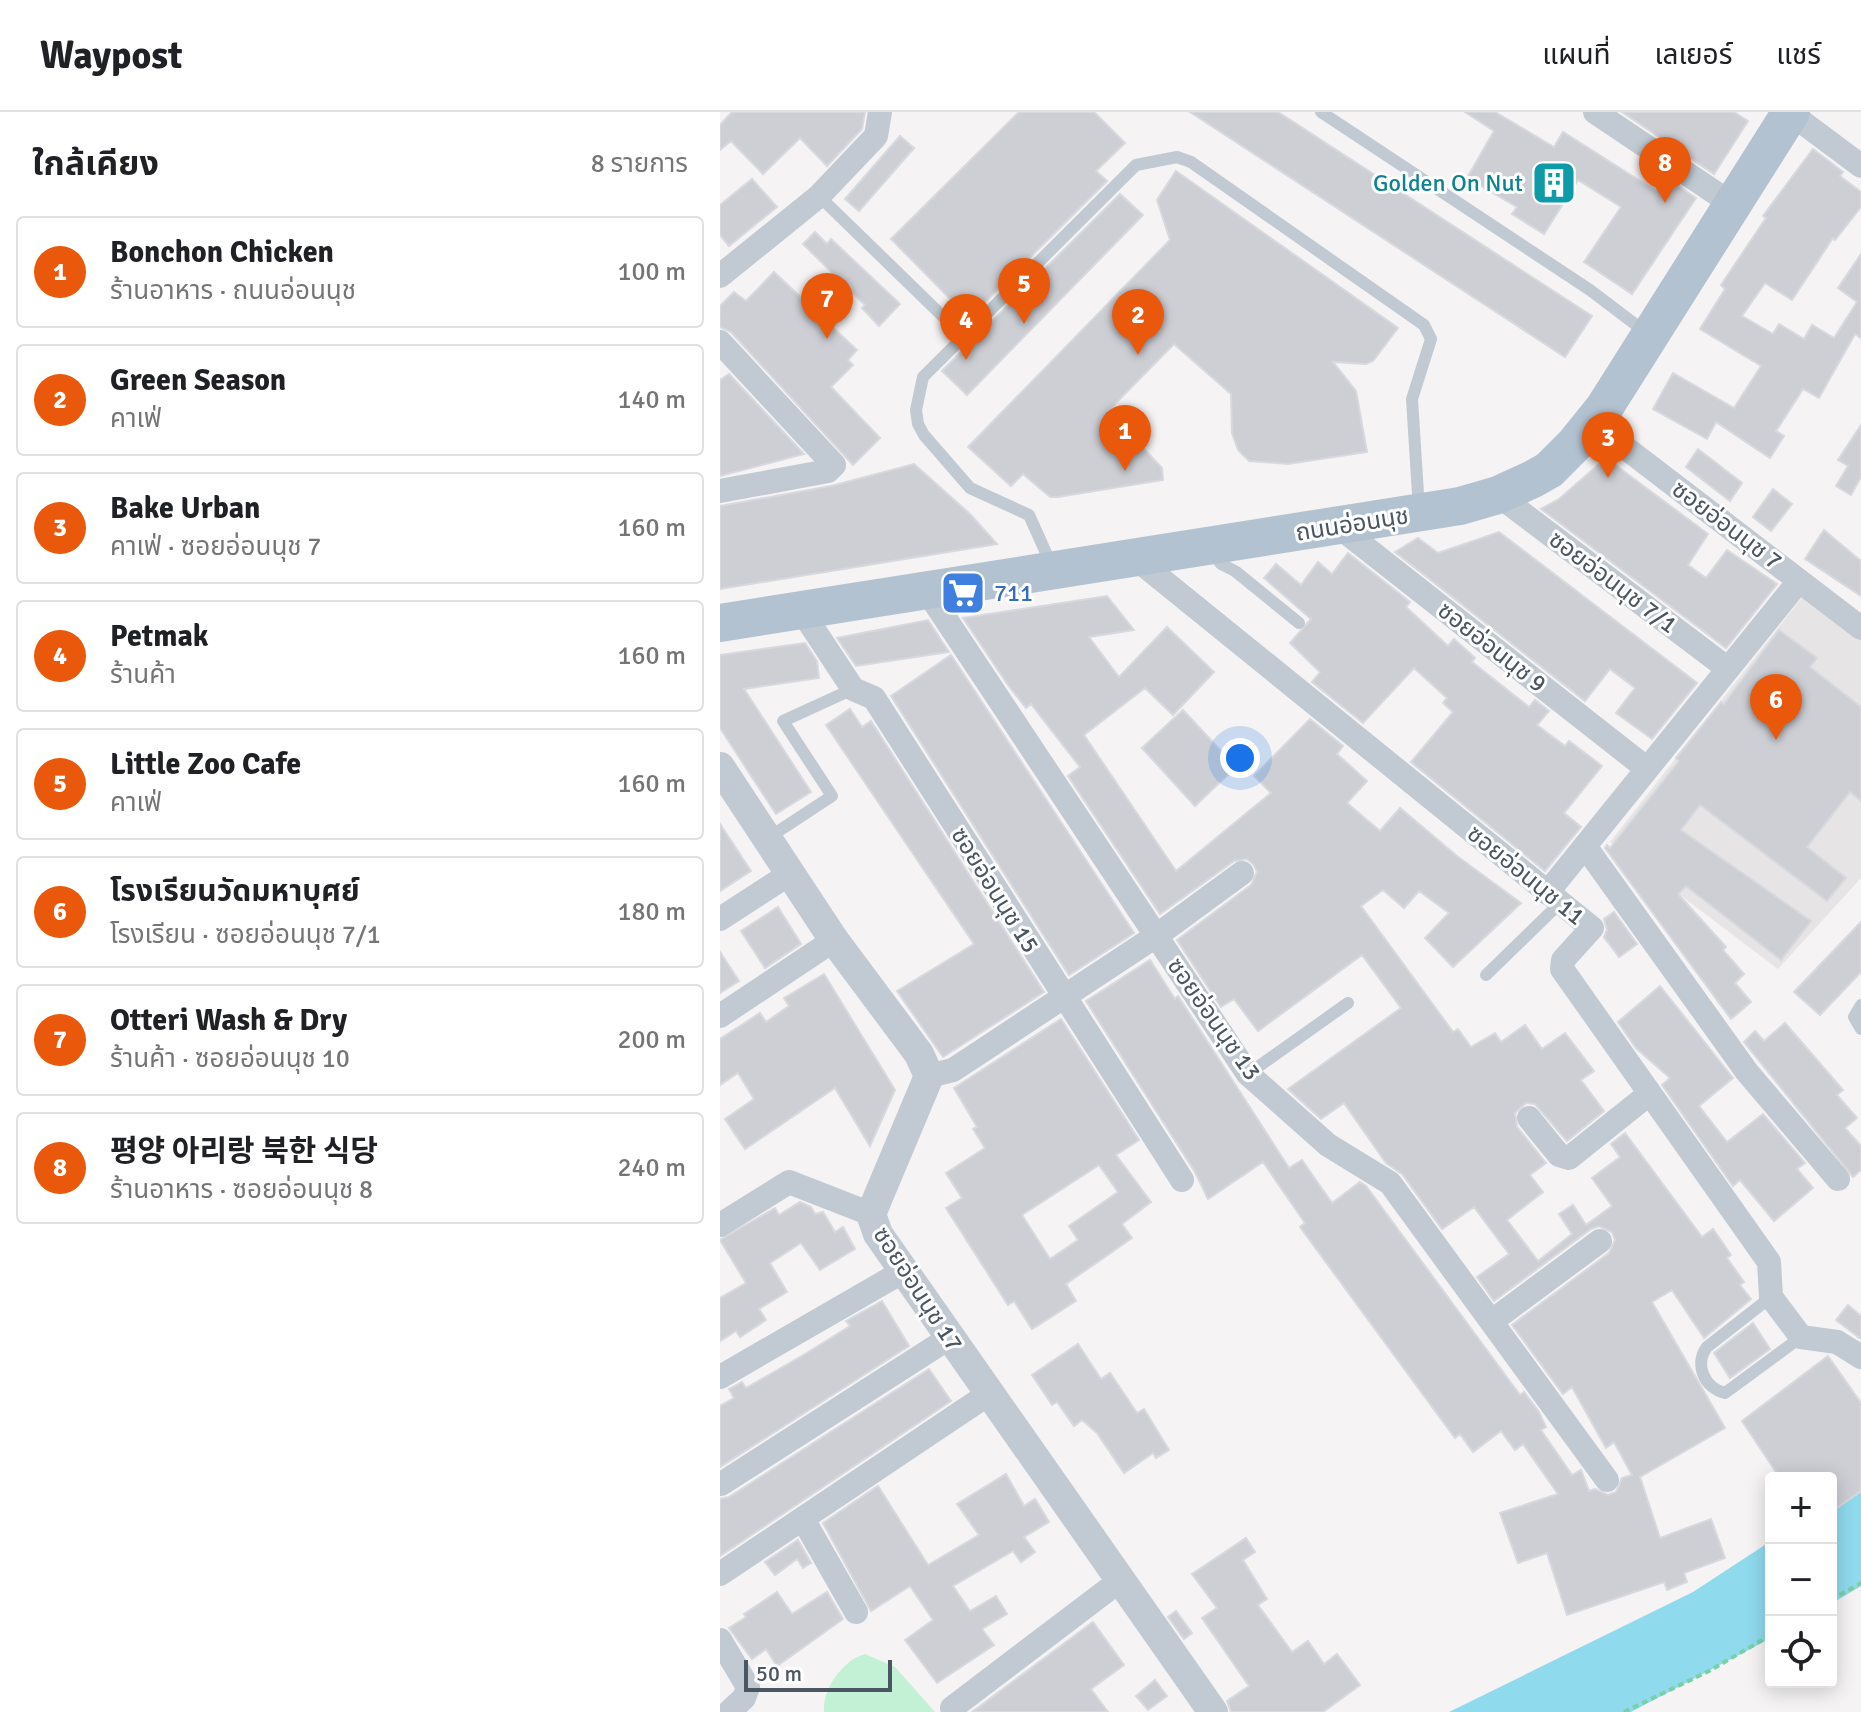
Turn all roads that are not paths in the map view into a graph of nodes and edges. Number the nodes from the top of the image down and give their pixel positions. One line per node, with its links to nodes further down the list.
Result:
1 (880, 112): 7 (street)
2 (1321, 112): 10 (lane)
3 (1595, 112): 8 (street)
4 (1770, 112): 8 (main road, ถนนอ่อนนุช)
5 (1790, 112): 6 (street); 8 (main road, ถนนอ่อนนุช)
6 (1861, 166)
7 (819, 196): 9 (street); 11 (lane)
8 (1725, 200): 10 (main road, ถนนอ่อนนุช)
9 (720, 276)
10 (1643, 330): 13 (main road, ถนนอ่อนนุช); 16 (main road, ถนนอ่อนนุช)
11 (964, 337): 16 (lane); 20 (lane)
12 (725, 358): 14 (street)
13 (1593, 423): 15 (main road, ถนนอ่อนนุช); 21 (street, ซอยอ่อนนุช 7)
14 (720, 491)
15 (1498, 495): 16 (main road, ถนนอ่อนนุช); 28 (street, ซอยอ่อนนุช 7/1)
16 (1418, 503): 17 (main road, ถนนอ่อนนุช); 20 (main road, ถนนอ่อนนุช)
17 (1338, 526): 18 (main road, ถนนอ่อนนุช); 31 (street, ซอยอ่อนนุช 9)
18 (1208, 546): 19 (main road, ถนนอ่อนนุช); 26 (lane)
19 (1135, 558): 20 (main road, ถนนอ่อนนุช); 36 (street, ซอยอ่อนนุช 11)
20 (1050, 562): 22 (main road, ถนนอ่อนนุช); 23 (main road, ถนนอ่อนนุช)
21 (1799, 581): 27 (street, ซอยอ่อนนุช 7); 28 (street)
22 (927, 591): 24 (main road, ถนนอ่อนนุช); 38 (street, ซอยอ่อนนุช 13)
23 (720, 606)
24 (801, 610): 25 (main road, ถนนอ่อนนุช); 29 (street, ซอยอ่อนนุช 15)
25 (720, 623)
26 (1299, 623)
27 (1861, 628)
28 (1727, 668): 31 (street)
29 (853, 689): 32 (lane); 41 (street, ซอยอ่อนนุช 15)
30 (720, 767): 32 (street)
31 (1646, 768): 33 (street)
32 (768, 838): 34 (street)
33 (1585, 846): 36 (street); 50 (street)
34 (791, 873): 37 (street); 39 (street)
35 (1242, 873): 38 (street)
36 (1554, 898): 40 (lane); 48 (street, ซอยอ่อนนุช 11)
37 (720, 919)
38 (1156, 936): 41 (street); 46 (street, ซอยอ่อนนุช 13)
39 (834, 940): 44 (street); 47 (street)
40 (1486, 975)
41 (1062, 996): 47 (street); 51 (street, ซอยอ่อนนุช 15)
42 (1348, 1003): 46 (lane)
43 (1861, 1005): 45 (lane)
44 (720, 1016)
45 (1861, 1029)
46 (1248, 1074): 57 (street, ซอยอ่อนนุช 13)
47 (929, 1076): 52 (street, ซอยอ่อนนุช 17)
48 (1649, 1094): 49 (street); 56 (street, ซอยอ่อนนุช 11)
49 (1529, 1118)
50 (1838, 1179)
51 (1182, 1180)
52 (871, 1214): 53 (street); 55 (street, ซอยอ่อนนุช 17)
53 (720, 1225)
54 (1600, 1241): 57 (street)
55 (902, 1272): 59 (street, ซอยอ่อนนุช 17); 61 (street)
56 (1771, 1297): 58 (street, ซอยอ่อนนุช 11); 58 (lane)
57 (1492, 1321): 63 (street, ซอยอ่อนนุช 13)
58 (1801, 1337): 60 (street)
59 (949, 1338): 62 (street, ซอยอ่อนนุช 17); 64 (street)
60 (1861, 1357)
61 (720, 1377)
62 (990, 1393): 65 (street); 67 (street, ซอยอ่อนนุช 17)
63 (1607, 1480)
64 (721, 1484)
65 (803, 1519): 66 (street); 68 (street)
66 (720, 1574)
67 (1122, 1579): 70 (street); 72 (street, ซอยอ่อนนุช 17)
68 (856, 1612)
69 (720, 1640): 71 (street)
70 (952, 1708)
71 (729, 1712)
72 (1213, 1712)

